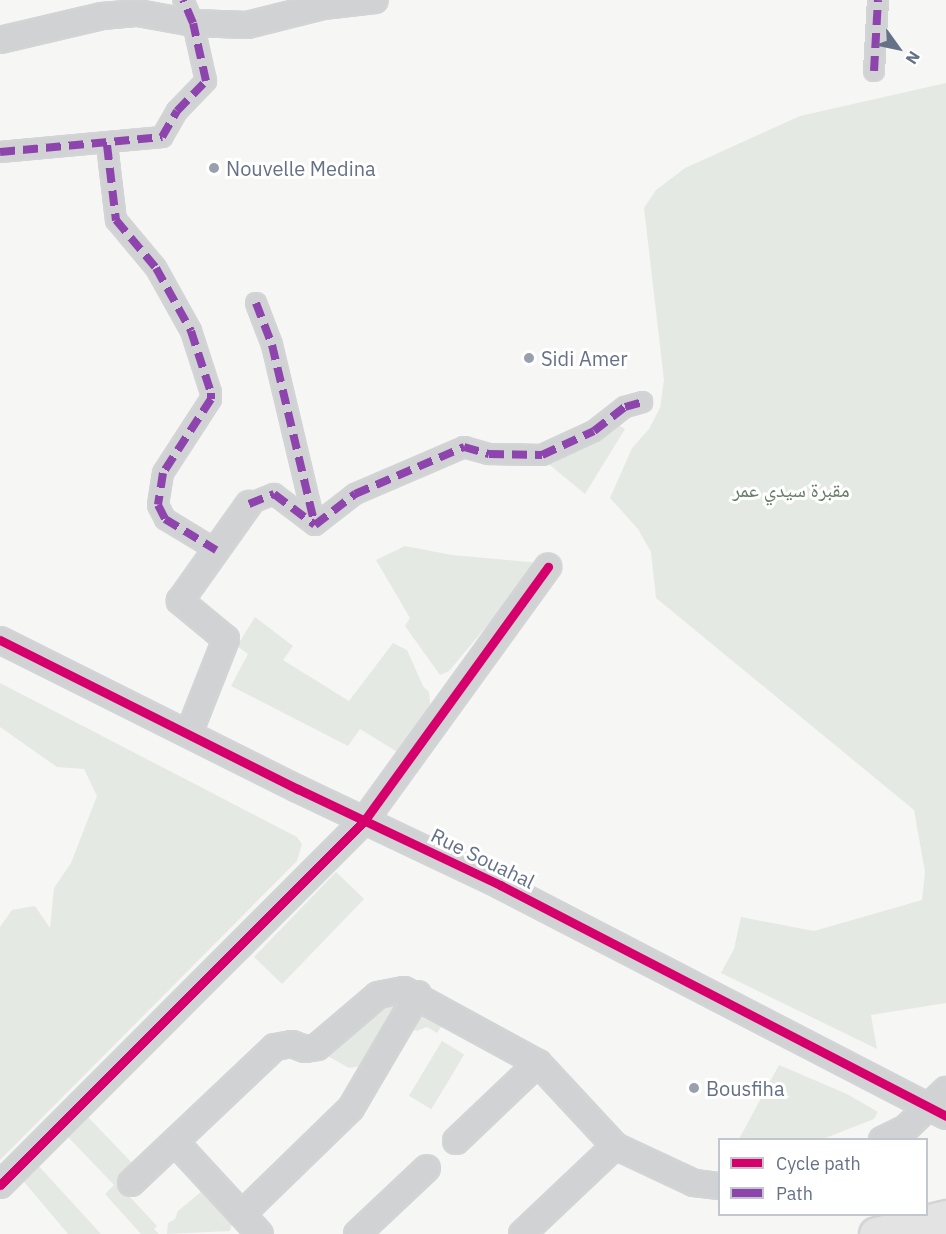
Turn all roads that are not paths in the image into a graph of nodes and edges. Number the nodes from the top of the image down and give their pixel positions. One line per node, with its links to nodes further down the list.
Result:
1 (183, 0): 4 (street)
2 (375, 0): 4 (street)
3 (878, 0): 6 (street)
4 (193, 23): 5 (street); 7 (street)
5 (0, 40)
6 (874, 71)
7 (107, 145): 8 (street); 13 (street)
8 (0, 152)
9 (256, 303): 12 (street)
10 (642, 402): 12 (street)
11 (249, 504): 12 (street); 13 (street)
12 (315, 525)
13 (216, 550): 16 (street)
14 (548, 567): 17 (street)
15 (0, 640): 16 (street, Rue Souahal)
16 (189, 733): 17 (street, Rue Souahal)
17 (364, 820): 21 (street, Rue Souahal); 28 (street)
18 (418, 994): 19 (street); 24 (street); 30 (street)
19 (538, 1063): 23 (street); 25 (street)
20 (946, 1090): 21 (street)
21 (936, 1111): 22 (street)
22 (886, 1138)
23 (456, 1141)
24 (175, 1142): 27 (street); 30 (street)
25 (615, 1146): 29 (street); 32 (street)
26 (427, 1168): 34 (street)
27 (131, 1184)
28 (0, 1185)
29 (718, 1186)
30 (242, 1214): 33 (street)
31 (946, 1217): 35 (main road)
32 (532, 1231)
33 (260, 1234)
34 (357, 1234)
35 (876, 1234)

